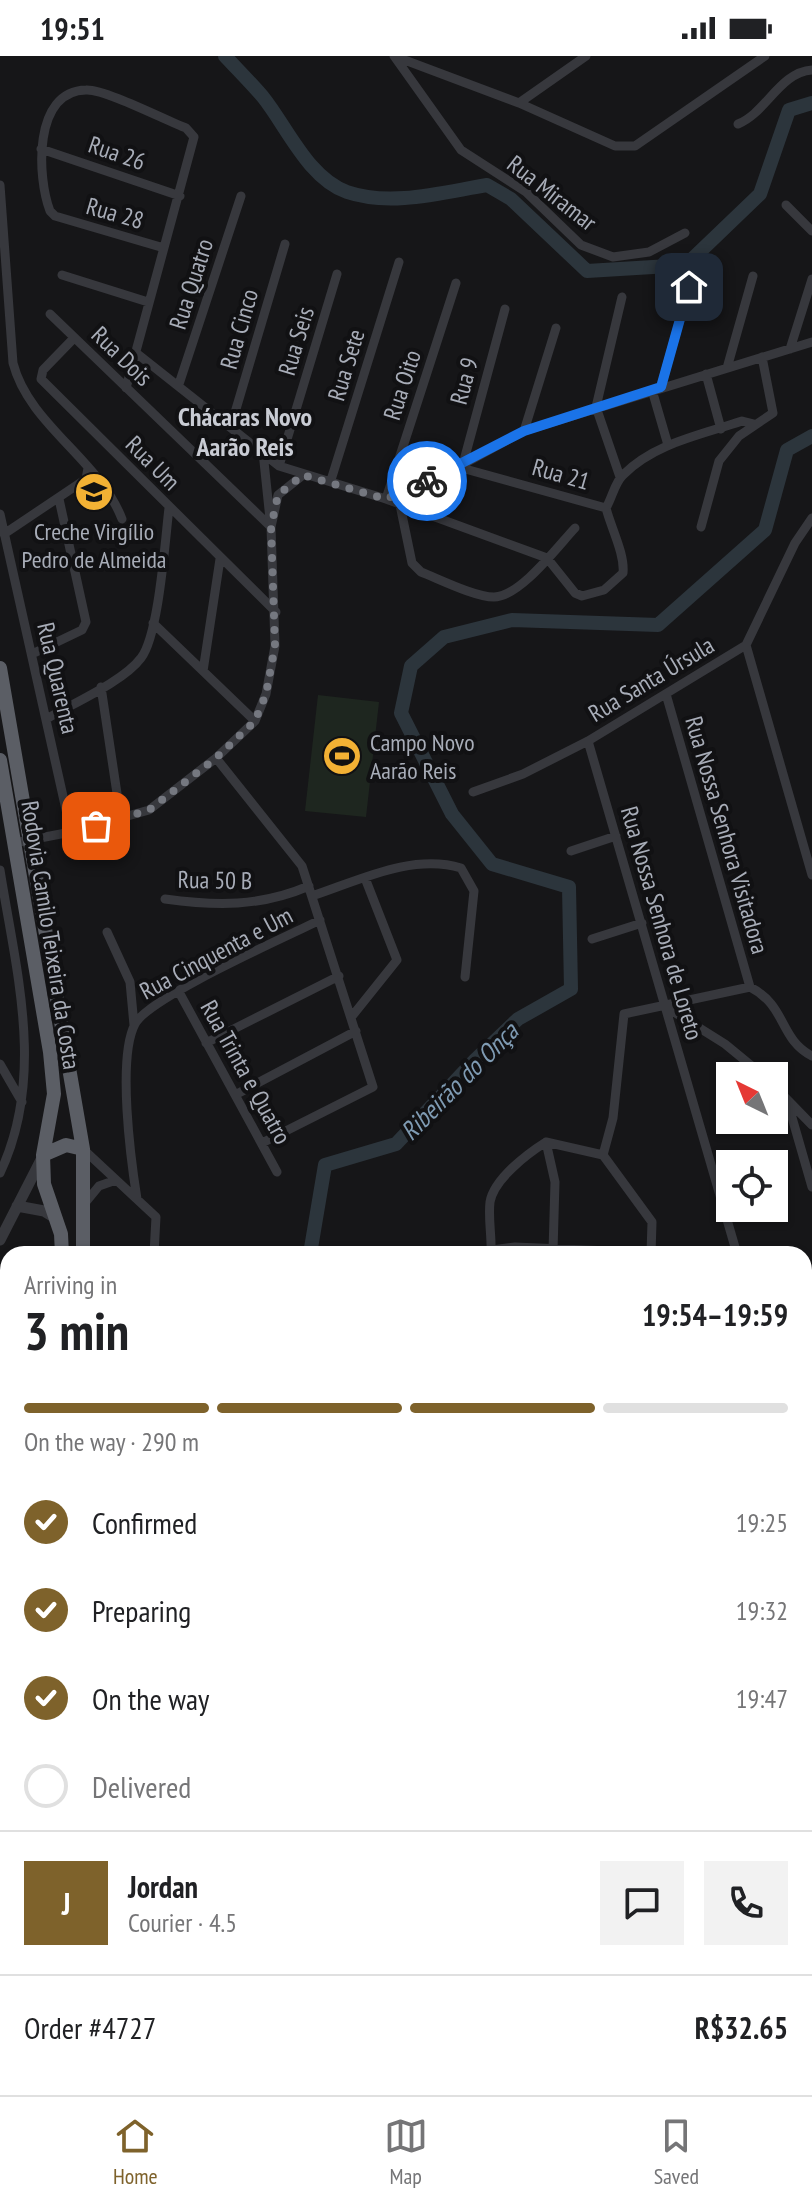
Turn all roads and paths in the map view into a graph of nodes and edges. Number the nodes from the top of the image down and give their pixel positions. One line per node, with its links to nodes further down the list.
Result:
1 (394, 56): 5 (street); 13 (street, Rua Miramar)
2 (586, 56): 5 (street)
3 (765, 56): 5 (street)
4 (812, 70): 6 (street)
5 (519, 103)
6 (738, 124)
7 (41, 149): 9 (street, Rua 26); 9 (street); 15 (street, Rua 28)
8 (0, 185): 47 (street)
9 (180, 196): 15 (street)
10 (241, 196): 35 (street, Rua Quatro)
11 (786, 205): 12 (street)
12 (812, 231)
13 (685, 233)
14 (285, 244): 40 (street, Rua Cinco)
15 (164, 248): 24 (street)
16 (399, 262): 50 (street, Rua Sete)
17 (337, 274): 46 (street, Rua Seis)
18 (62, 275): 24 (street)
19 (753, 276): 33 (street)
20 (812, 279): 30 (street)
21 (456, 283): 52 (street, Rua Oito)
22 (689, 287): 37 (street)
23 (622, 297): 38 (street)
24 (148, 302): 31 (street)
25 (505, 309): 45 (street, Rua 9)
26 (50, 314): 28 (street, Rua Dois)
27 (556, 328): 42 (street)
28 (74, 338): 36 (street, Rua Dois); 54 (street, Rua Um)
29 (812, 342): 30 (street)
30 (790, 349): 32 (street)
31 (135, 352): 35 (street); 36 (street)
32 (762, 357): 33 (street); 39 (street)
33 (727, 368): 34 (street)
34 (706, 374): 37 (street); 41 (street)
35 (179, 384): 40 (street)
36 (126, 388): 59 (street, Rua Dois)
37 (657, 389): 38 (street); 43 (street)
38 (596, 407): 42 (street); 49 (street)
39 (754, 424): 41 (street); 60 (street)
40 (231, 426): 44 (street)
41 (721, 429): 43 (street)
42 (524, 431): 45 (street)
43 (668, 445): 49 (street)
44 (263, 452): 46 (street); 59 (street)
45 (461, 465): 52 (street); 55 (street, Rua 21)
46 (279, 466): 48 (street)
47 (88, 468): 51 (street); 58 (street)
48 (303, 475): 50 (street); 59 (street)
49 (620, 477): 55 (street)
50 (331, 480): 52 (street)
51 (59, 499): 62 (street); 68 (street)
52 (386, 499): 53 (street)
53 (400, 505): 63 (street); 63 (street)
54 (169, 508): 64 (street, Rua Um); 66 (street)
55 (606, 508): 63 (street)
56 (0, 514): 62 (street, Rua Quarenta)
57 (812, 518): 67 (street, Rua Santa Úrsula)
58 (122, 519)
59 (271, 527): 65 (street)
60 (701, 527)
61 (575, 528): 63 (street)
62 (4, 534): 68 (street, Rua Quarenta)
63 (547, 558)
64 (220, 559): 65 (street, Rua Um); 70 (street)
65 (276, 612): 74 (street)
66 (153, 623): 70 (street); 71 (street)
67 (746, 645): 72 (street, Rua Santa Úrsula); 86 (street)
68 (32, 654): 73 (street, Rua Quarenta)
69 (0, 668): 82 (highway, Rodovia Camilo Teixeira da Costa)
70 (203, 671): 74 (street)
71 (101, 687): 73 (street); 79 (street)
72 (666, 694): 75 (street, Rua Santa Úrsula); 98 (street, Rua Nossa Senhora Visitadora)
73 (48, 718): 80 (street, Rua Quarenta)
74 (255, 721): 76 (street)
75 (588, 741): 78 (street, Rua Santa Úrsula); 81 (street, Rua Nossa Senhora de Loreto)
76 (216, 758): 79 (street); 88 (street)
77 (0, 760): 83 (highway, Rodovia Camilo Teixeira da Costa)
78 (473, 792)
79 (121, 820): 80 (street)
80 (71, 832): 82 (street)
81 (616, 836): 84 (street); 91 (street, Rua Nossa Senhora de Loreto)
82 (30, 839): 83 (street); 115 (highway, Rodovia Camilo Teixeira da Costa)
83 (14, 843): 116 (highway, Rodovia Camilo Teixeira da Costa)
84 (571, 851)
85 (0, 870): 94 (street)
86 (812, 875)
87 (365, 878): 88 (street, Rua 50 B); 97 (street, Rua 50 B); 101 (street)
88 (310, 891): 89 (street, Rua 50 B); 90 (street)
89 (165, 899)
90 (320, 920): 96 (street); 99 (street, Rua Cinquenta e Um)
91 (642, 923): 93 (street); 100 (street, Rua Nossa Senhora de Loreto)
92 (107, 932): 102 (street, Rua Cinquenta e Um)
93 (592, 939)
94 (11, 940): 95 (street); 111 (street)
95 (0, 942)
96 (339, 976): 101 (street); 104 (street)
97 (465, 977)
98 (750, 987): 100 (street); 105 (street)
99 (179, 992): 102 (street, Rua Cinquenta e Um); 104 (street, Rua Trinta e Quatro)
100 (666, 1007): 106 (street); 117 (street); 133 (street, Rua Nossa Senhora de Loreto)
101 (353, 1015): 103 (street)
102 (134, 1025): 122 (street, Rua Cinquenta e Um)
103 (356, 1031): 108 (street); 114 (street)
104 (206, 1043): 108 (street, Rua Trinta e Quatro)
105 (812, 1056)
106 (747, 1062)
107 (0, 1064): 111 (street)
108 (235, 1095): 114 (street, Rua Trinta e Quatro)
109 (788, 1101): 112 (street)
110 (788, 1103): 121 (street)
111 (23, 1105): 119 (street)
112 (812, 1125)
113 (546, 1142): 117 (street); 130 (street); 131 (street)
114 (262, 1143): 118 (street, Rua Trinta e Quatro)
115 (83, 1149): 116 (highway); 120 (street); 123 (highway, Rodovia Camilo Teixeira da Costa)
116 (43, 1155): 124 (street, Rodovia Camilo Teixeira da Costa); 125 (highway)
117 (603, 1155): 132 (street)
118 (277, 1172)
119 (0, 1173)
120 (116, 1180): 122 (street); 123 (street)
121 (812, 1187)
122 (137, 1199): 129 (street)
123 (85, 1203): 128 (highway, Rodovia Camilo Teixeira da Costa)
124 (17, 1206): 125 (street); 126 (street, Rodovia Camilo Teixeira da Costa)
125 (57, 1219): 127 (highway)
126 (0, 1240)
127 (61, 1246)
128 (83, 1246)
129 (154, 1246)
130 (492, 1246)
131 (553, 1246)
132 (651, 1246)
133 (735, 1246)

